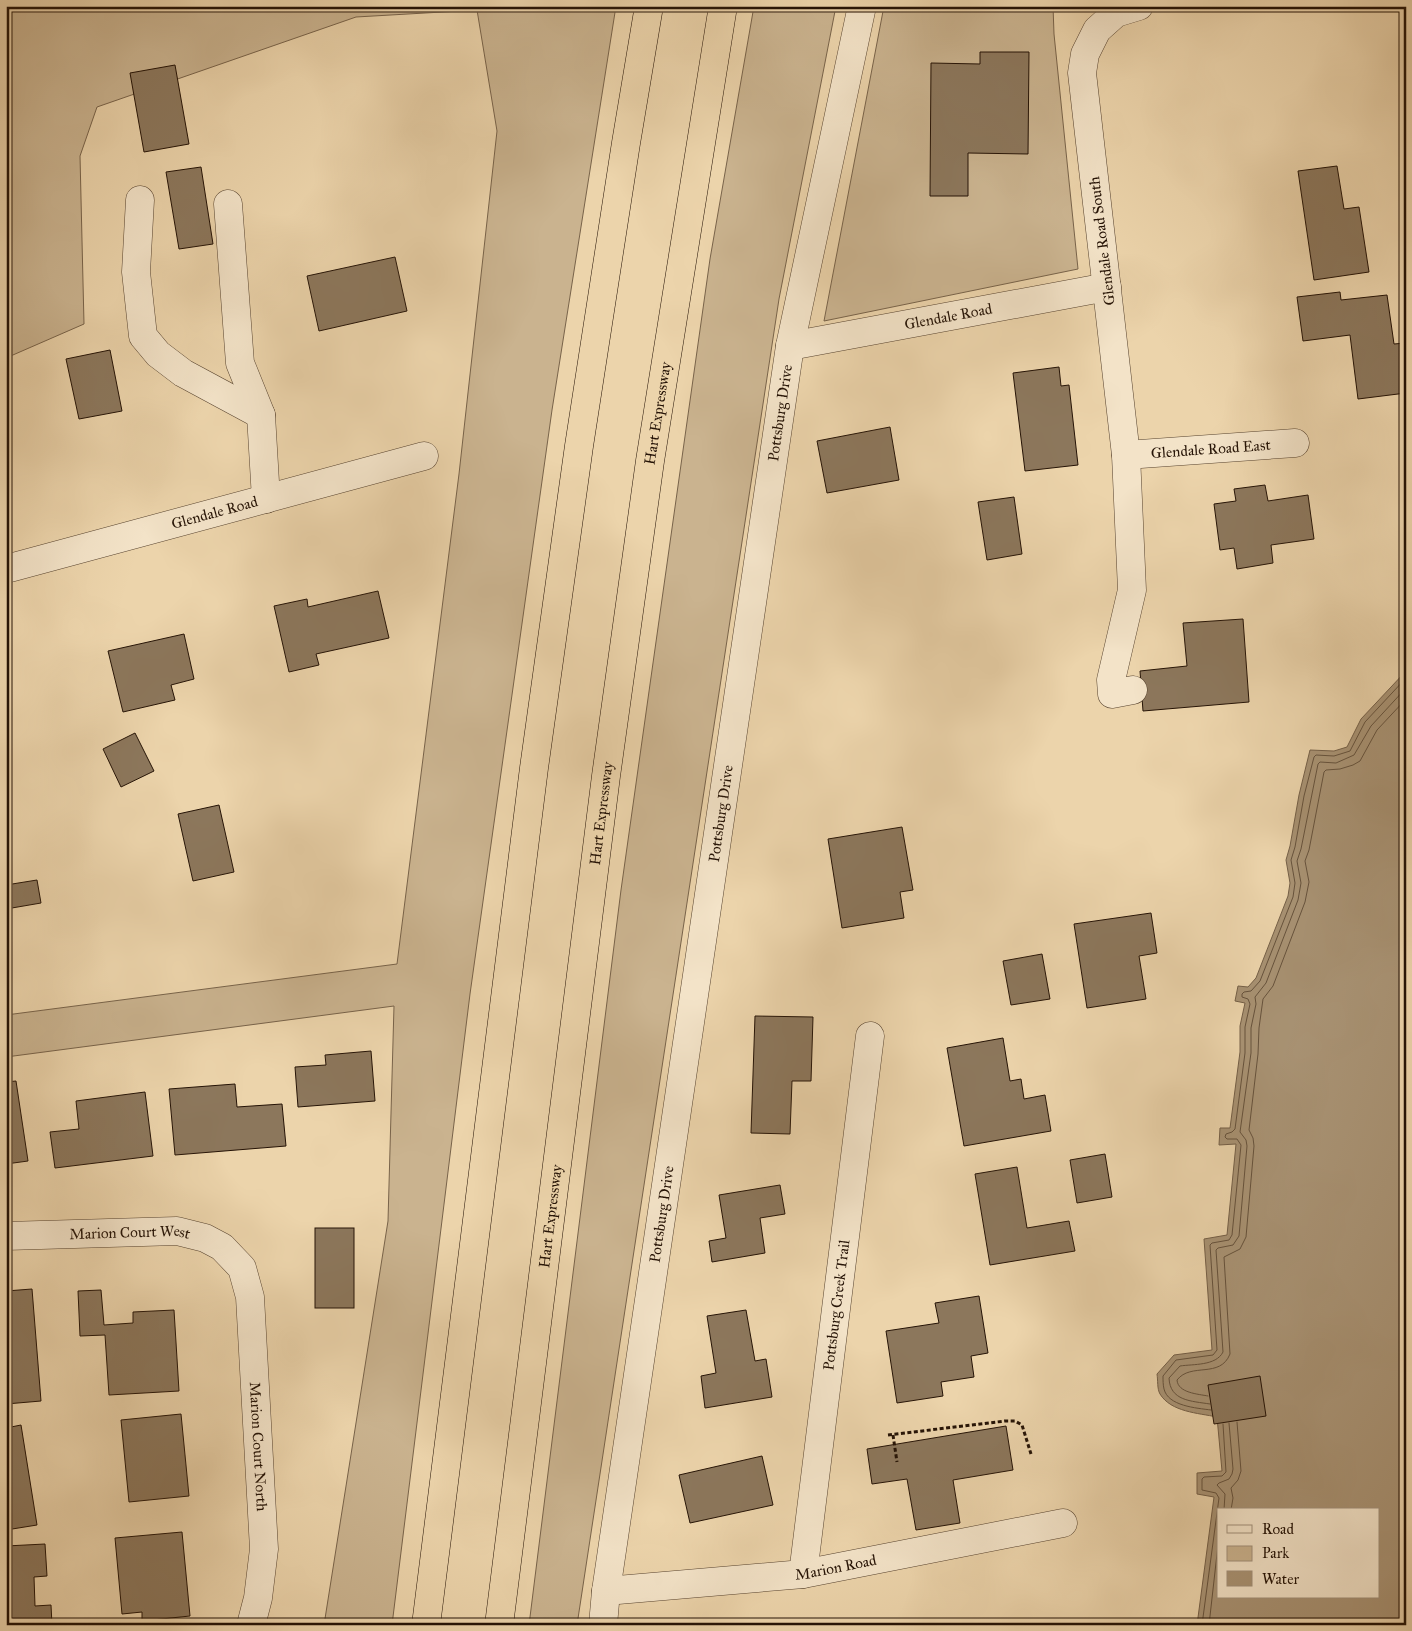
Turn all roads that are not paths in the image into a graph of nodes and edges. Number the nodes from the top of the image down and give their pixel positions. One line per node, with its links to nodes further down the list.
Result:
1 (649, 6): 23 (highway)
2 (723, 6): 24 (highway, Hart Expressway)
3 (862, 6): 8 (street, Pottsburg Drive)
4 (1139, 6): 7 (street, Glendale Road South)
5 (140, 200): 9 (street)
6 (228, 204): 9 (street)
7 (1107, 287): 8 (street, Glendale Road); 11 (street, Glendale Road South)
8 (790, 346): 21 (street, Pottsburg Drive)
9 (261, 415): 13 (street)
10 (1294, 443): 11 (street, Glendale Road East)
11 (1126, 455): 15 (street, Glendale Road South)
12 (424, 456): 13 (street, Glendale Road)
13 (266, 499): 14 (street, Glendale Road)
14 (6, 569)
15 (1133, 690)
16 (870, 1036): 20 (street, Pottsburg Creek Trail)
17 (6, 1236): 18 (street, Marion Court West)
18 (242, 1268): 22 (street, Marion Court North)
19 (1063, 1523): 20 (street, Marion Road)
20 (803, 1574): 21 (street, Marion Road)
21 (606, 1592): 25 (street, Pottsburg Drive)
22 (251, 1625)
23 (426, 1625)
24 (499, 1625)
25 (603, 1625)

